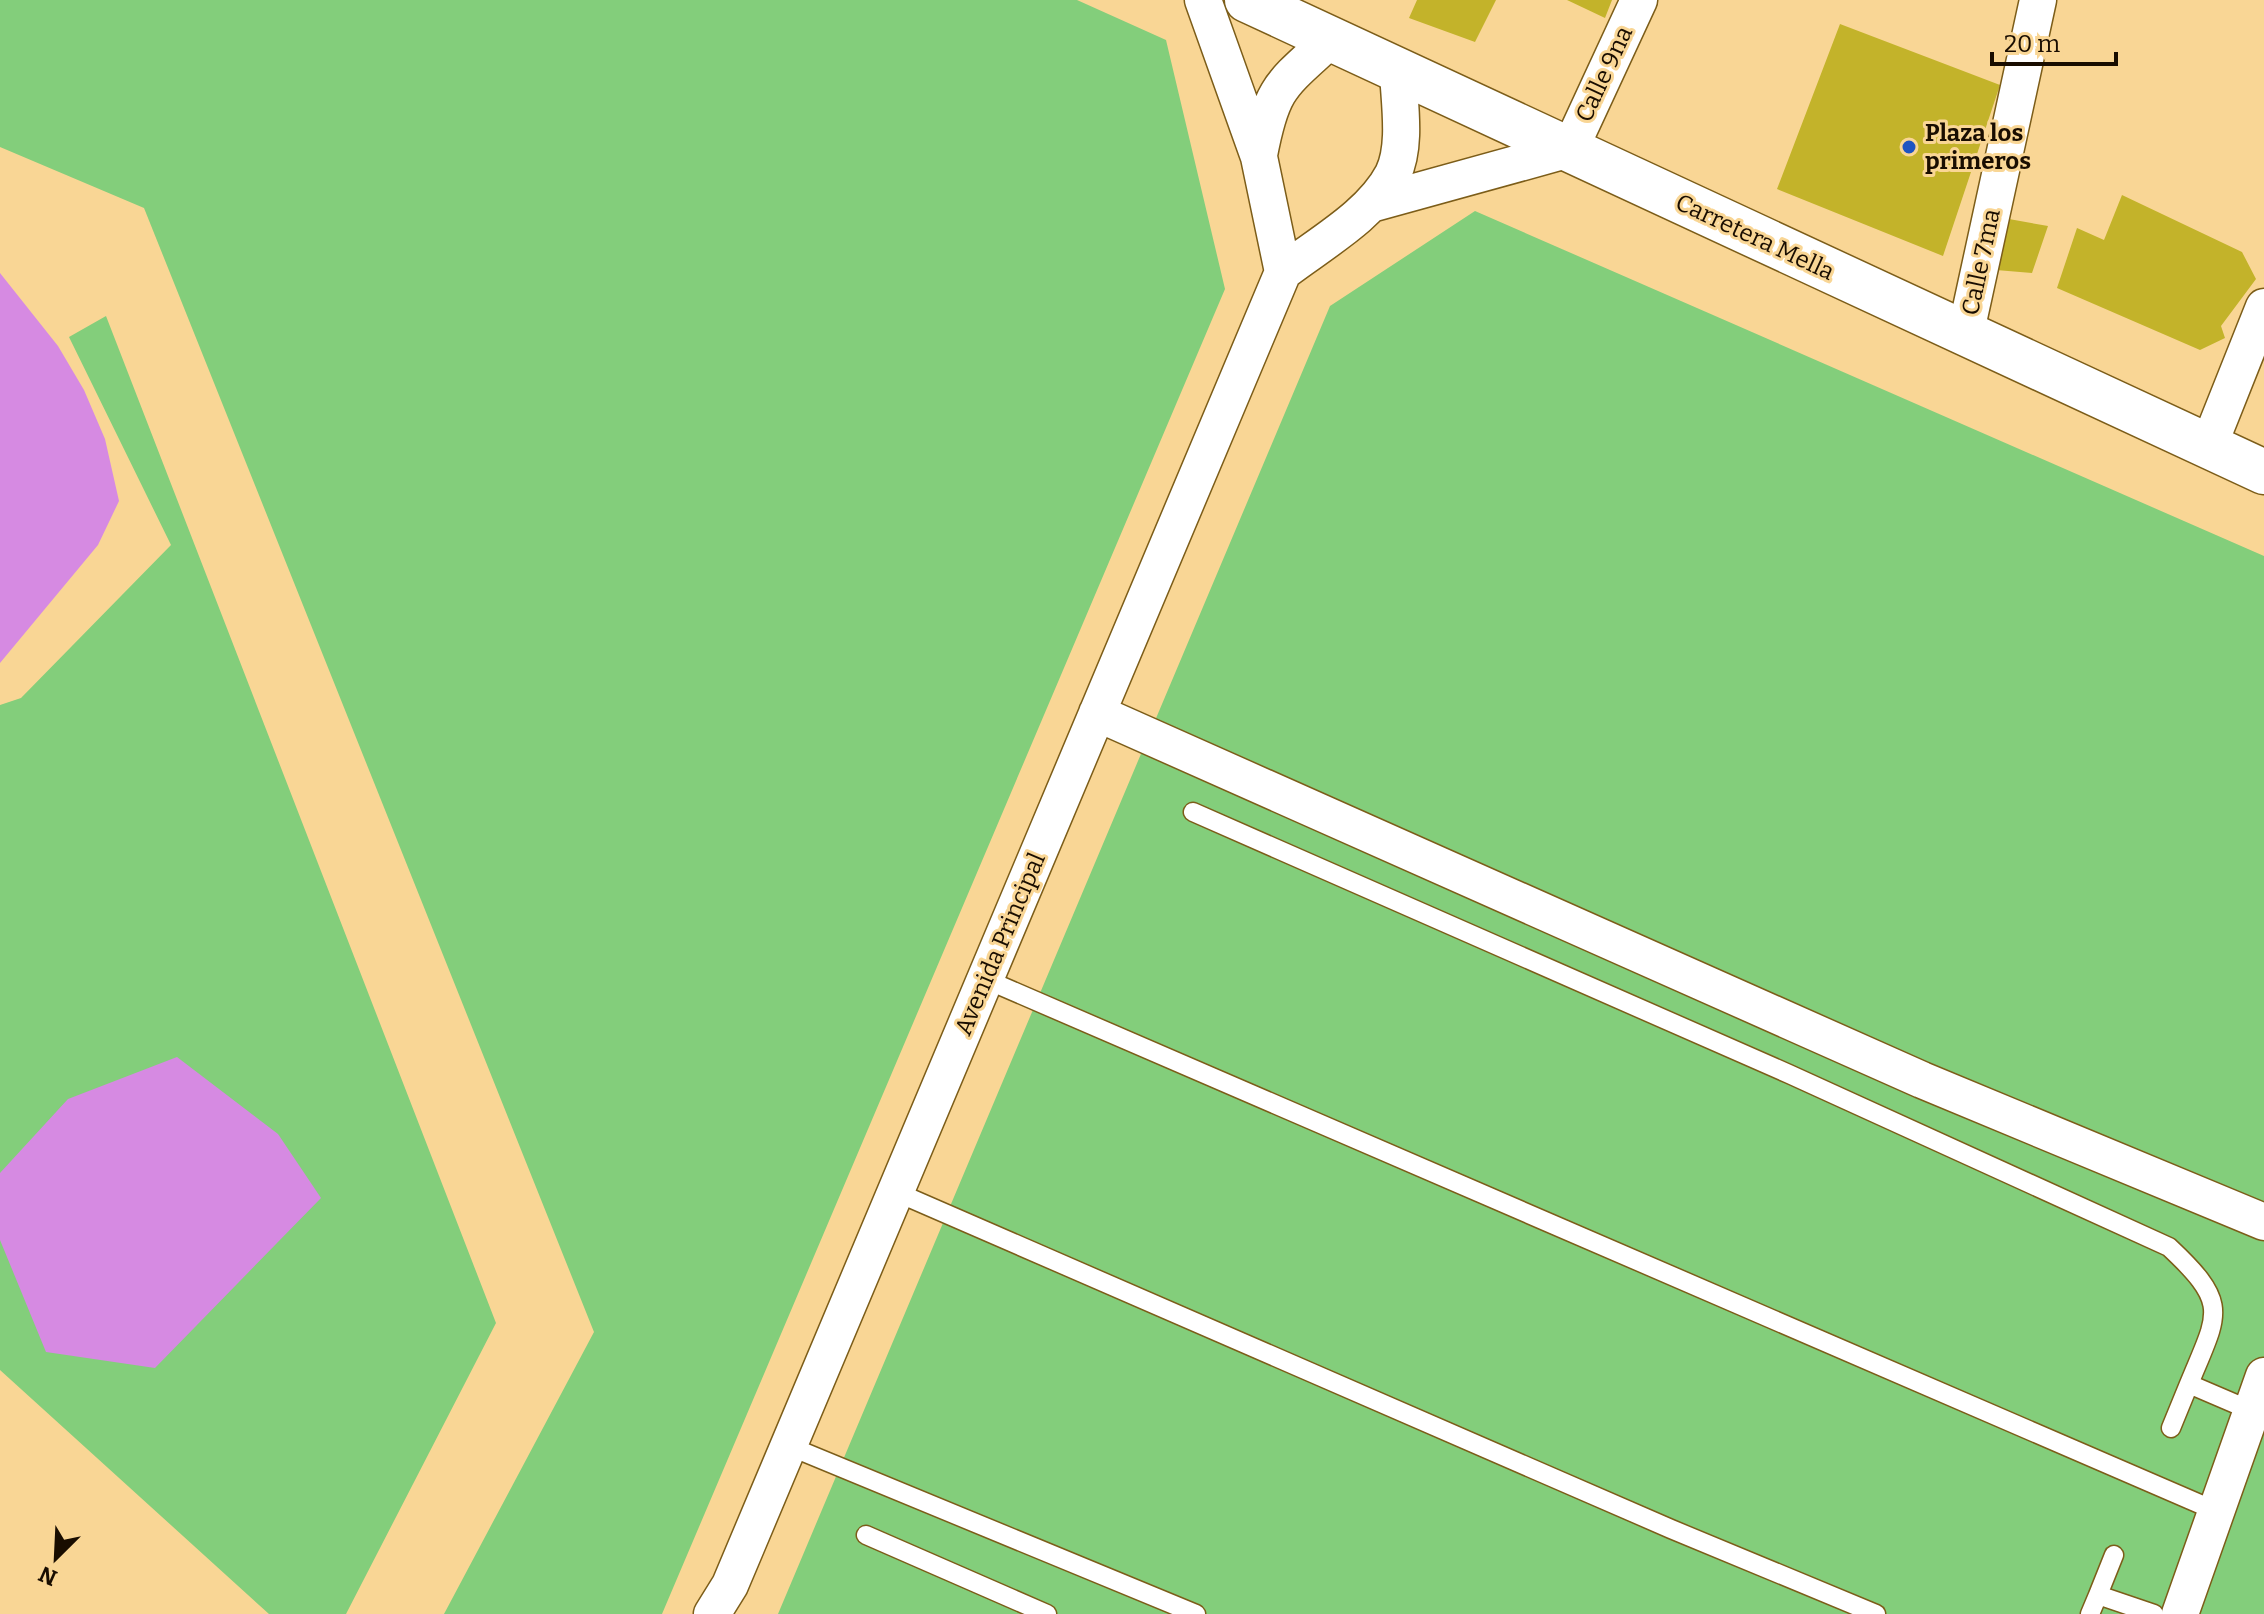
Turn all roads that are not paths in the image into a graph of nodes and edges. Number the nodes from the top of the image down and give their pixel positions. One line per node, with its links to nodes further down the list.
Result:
1 (1203, 0): 8 (street)
2 (1247, 0): 5 (main road, Carretera Mella)
3 (1639, 0): 7 (street, Calle 9na)
4 (2038, 0): 12 (street, Calle 7ma)
5 (1331, 39): 6 (main road, Carretera Mella); 8 (street)
6 (1398, 70): 7 (main road, Carretera Mella); 9 (street)
7 (1570, 149): 9 (street); 12 (main road, Carretera Mella)
8 (1259, 157): 10 (street)
9 (1371, 204): 10 (street)
10 (1283, 272): 15 (street, Avenida Principal)
11 (2264, 307): 13 (street)
12 (1965, 336): 13 (main road, Carretera Mella)
13 (2209, 445): 14 (main road, Carretera Mella)
14 (2264, 472)
15 (1097, 713): 17 (street, Avenida Principal); 19 (street)
16 (1193, 812): 21 (lane)
17 (985, 979): 18 (street, Avenida Principal); 25 (lane)
18 (896, 1192): 24 (street, Avenida Principal); 32 (lane)
19 (2264, 1222)
20 (2264, 1376): 22 (street)
21 (2189, 1384): 22 (lane); 23 (lane)
22 (2252, 1411): 25 (street)
23 (2171, 1428)
24 (789, 1446): 29 (street, Avenida Principal); 31 (lane)
25 (2216, 1511): 35 (street)
26 (866, 1535): 30 (lane)
27 (2114, 1555): 28 (lane)
28 (2098, 1595): 33 (lane); 34 (lane)
29 (712, 1614)
30 (1047, 1614)
31 (1196, 1614)
32 (1876, 1614)
33 (2090, 1614)
34 (2154, 1614)
35 (2180, 1614)

